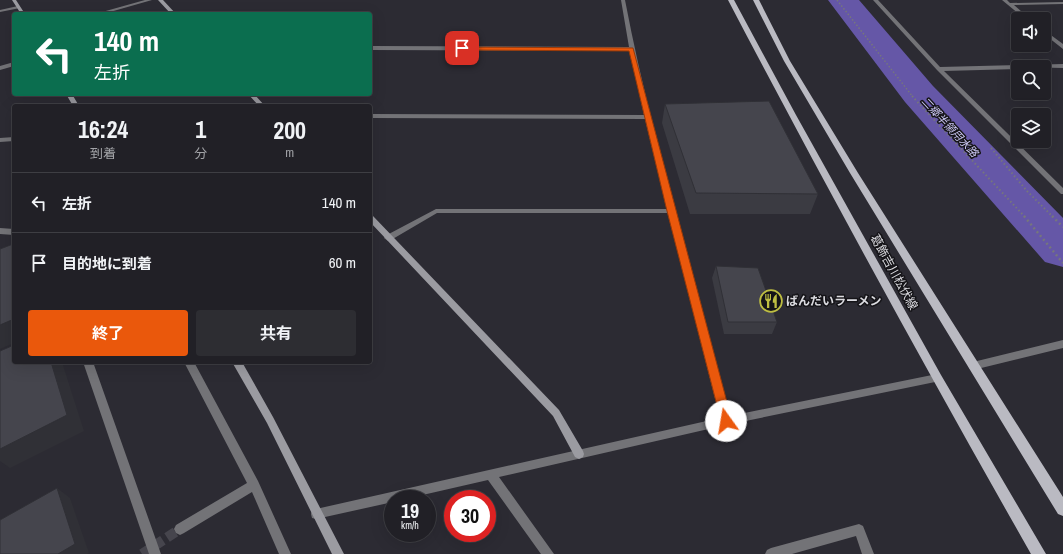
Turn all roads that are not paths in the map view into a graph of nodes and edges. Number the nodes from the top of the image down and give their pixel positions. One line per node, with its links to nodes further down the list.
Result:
1 (14, 0): 11 (street)
2 (150, 0): 14 (street)
3 (160, 0): 15 (street)
4 (623, 0): 20 (street)
5 (731, 0): 42 (main road, 葛飾吉川松伏線)
6 (756, 0): 41 (main road, 葛飾吉川松伏線)
7 (875, 0): 24 (street)
8 (1004, 0): 10 (street)
9 (1063, 3): 10 (street)
10 (1009, 4): 16 (street)
11 (18, 7): 12 (street); 13 (street)
12 (0, 11)
13 (22, 12)
14 (105, 12)
15 (172, 12)
16 (1019, 12)
17 (1051, 38): 18 (street)
18 (1063, 47)
19 (372, 48): 20 (street)
20 (631, 49): 28 (street)
21 (12, 65): 23 (street)
22 (1063, 66): 24 (street)
23 (0, 68)
24 (939, 68): 31 (street)
25 (253, 96): 26 (street)
26 (260, 104)
27 (372, 116): 28 (street)
28 (647, 117): 32 (street)
29 (12, 139): 30 (street)
30 (0, 140)
31 (1063, 192)
32 (671, 211): 36 (street); 43 (street)
33 (372, 220): 36 (street)
34 (0, 231): 35 (street)
35 (12, 232)
36 (388, 238): 44 (street)
37 (1063, 344): 41 (street)
38 (89, 364): 50 (street)
39 (190, 364): 46 (street)
40 (238, 364): 48 (street)
41 (973, 366): 47 (main road, 葛飾吉川松伏線)
42 (937, 378): 43 (street); 56 (main road, 葛飾吉川松伏線)
43 (726, 421): 44 (street)
44 (579, 454): 45 (street)
45 (491, 475): 48 (street); 53 (street)
46 (254, 484): 49 (street); 51 (street)
47 (1063, 509)
48 (316, 514): 52 (street)
49 (180, 529)
50 (155, 554)
51 (285, 554)
52 (338, 554)
53 (548, 554)
54 (771, 554): 55 (street)
55 (868, 554)
56 (1039, 554)

